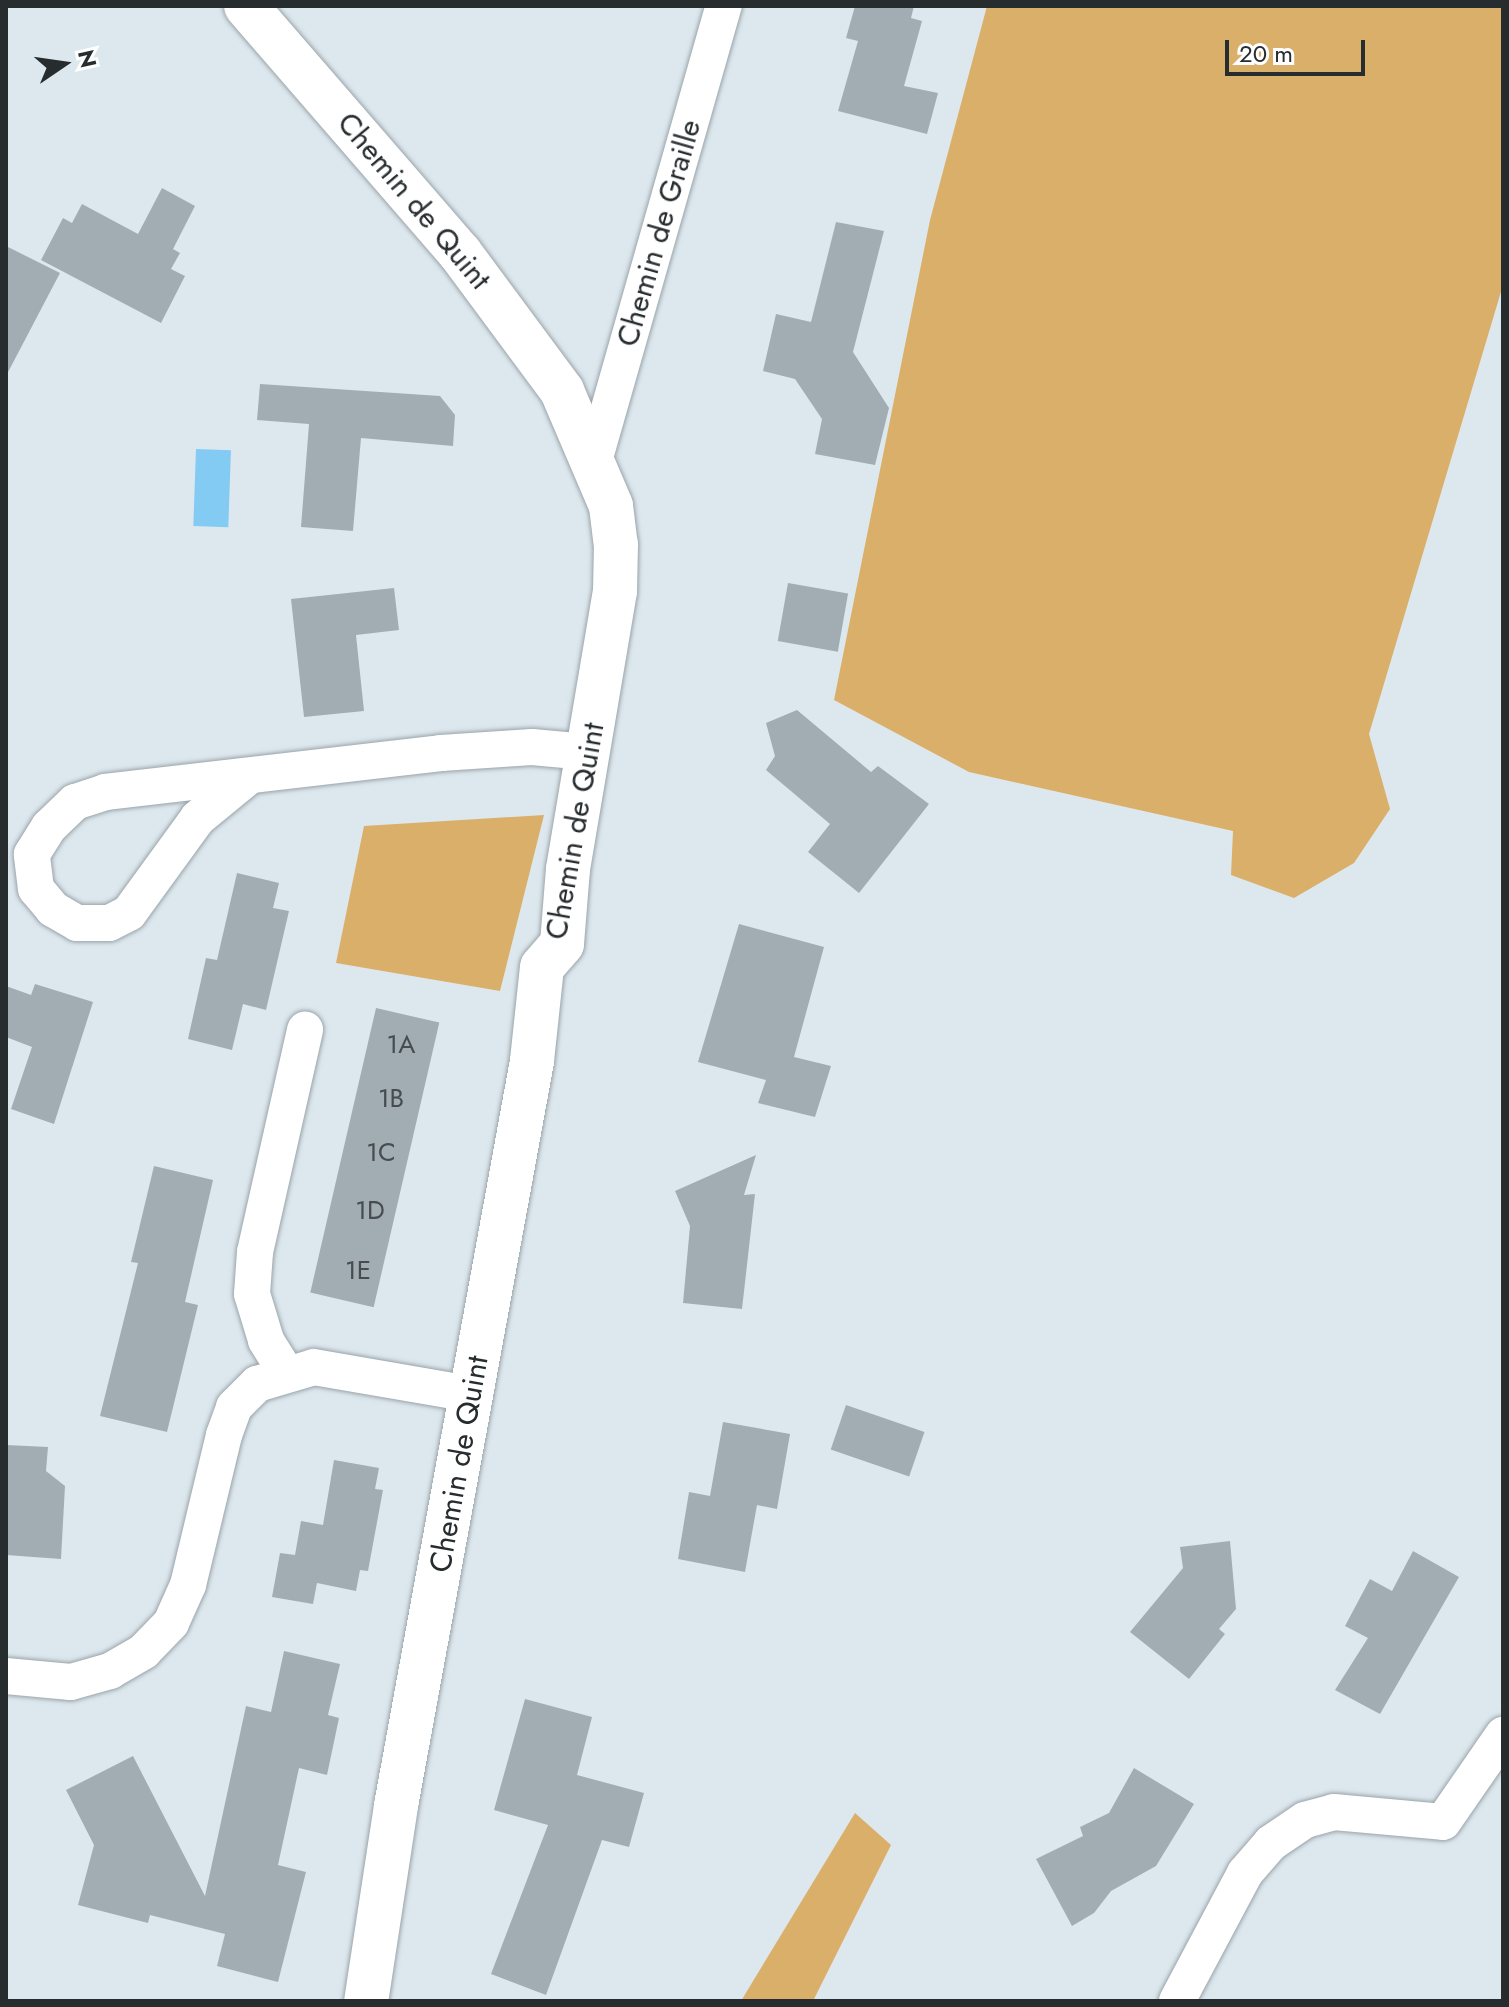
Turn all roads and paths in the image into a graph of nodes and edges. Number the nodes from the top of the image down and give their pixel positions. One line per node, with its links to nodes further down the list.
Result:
1 (246, 6): 3 (street, Chemin de Quint)
2 (724, 6): 3 (street, Chemin de Graille)
3 (594, 461): 4 (street, Chemin de Quint)
4 (587, 752): 5 (street); 9 (street, Chemin de Quint)
5 (248, 777): 6 (street); 6 (street)
6 (19, 857)
7 (305, 1030): 8 (street)
8 (285, 1371): 9 (street); 10 (street)
9 (471, 1394): 12 (street, Chemin de Quint)
10 (6, 1676)
11 (1503, 1735): 13 (street)
12 (366, 2001)
13 (1177, 2001)

